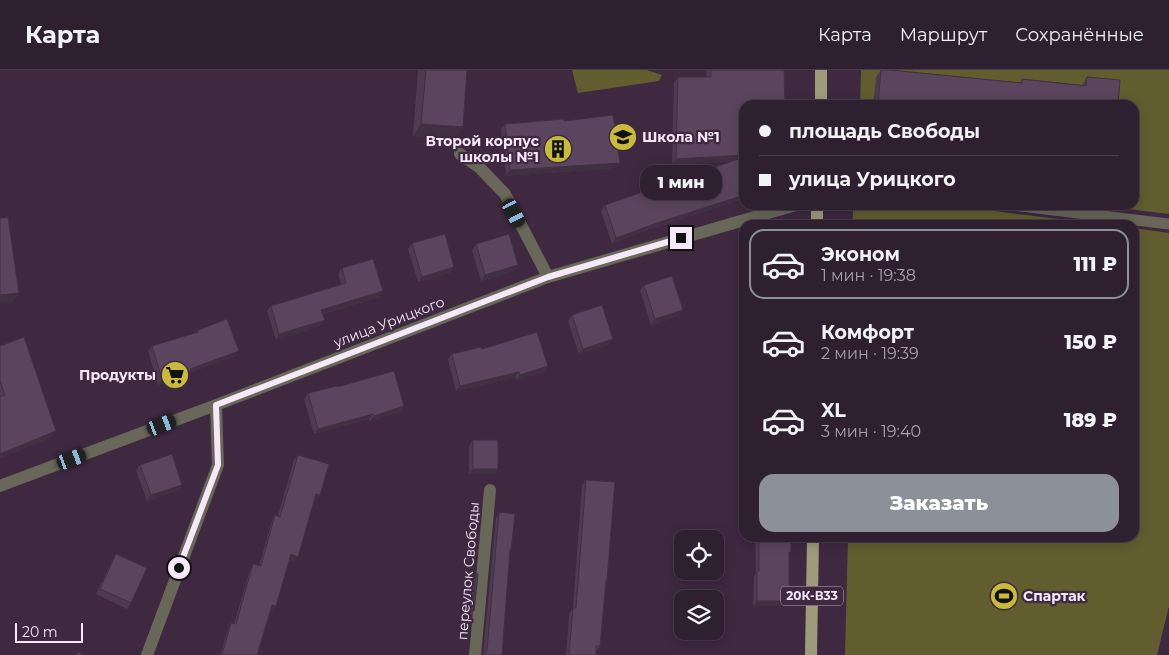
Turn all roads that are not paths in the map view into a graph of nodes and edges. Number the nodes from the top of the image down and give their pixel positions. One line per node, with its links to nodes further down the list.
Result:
1 (822, 70): 2 (main road)
2 (821, 100)
3 (460, 154): 11 (street)
4 (779, 210): 6 (street, улица Урицкого)
5 (1053, 210): 7 (lane)
6 (744, 220)
7 (1136, 220)
8 (1139, 220): 10 (lane)
9 (739, 222): 11 (street, улица Урицкого)
10 (1169, 224)
11 (548, 277): 12 (street, улица Урицкого)
12 (216, 405): 13 (street, улица Урицкого); 16 (street)
13 (0, 486)
14 (490, 490): 17 (street, переулок Свободы)
15 (813, 542): 18 (main road, 20К-В33)
16 (147, 655)
17 (475, 655)
18 (811, 655)

